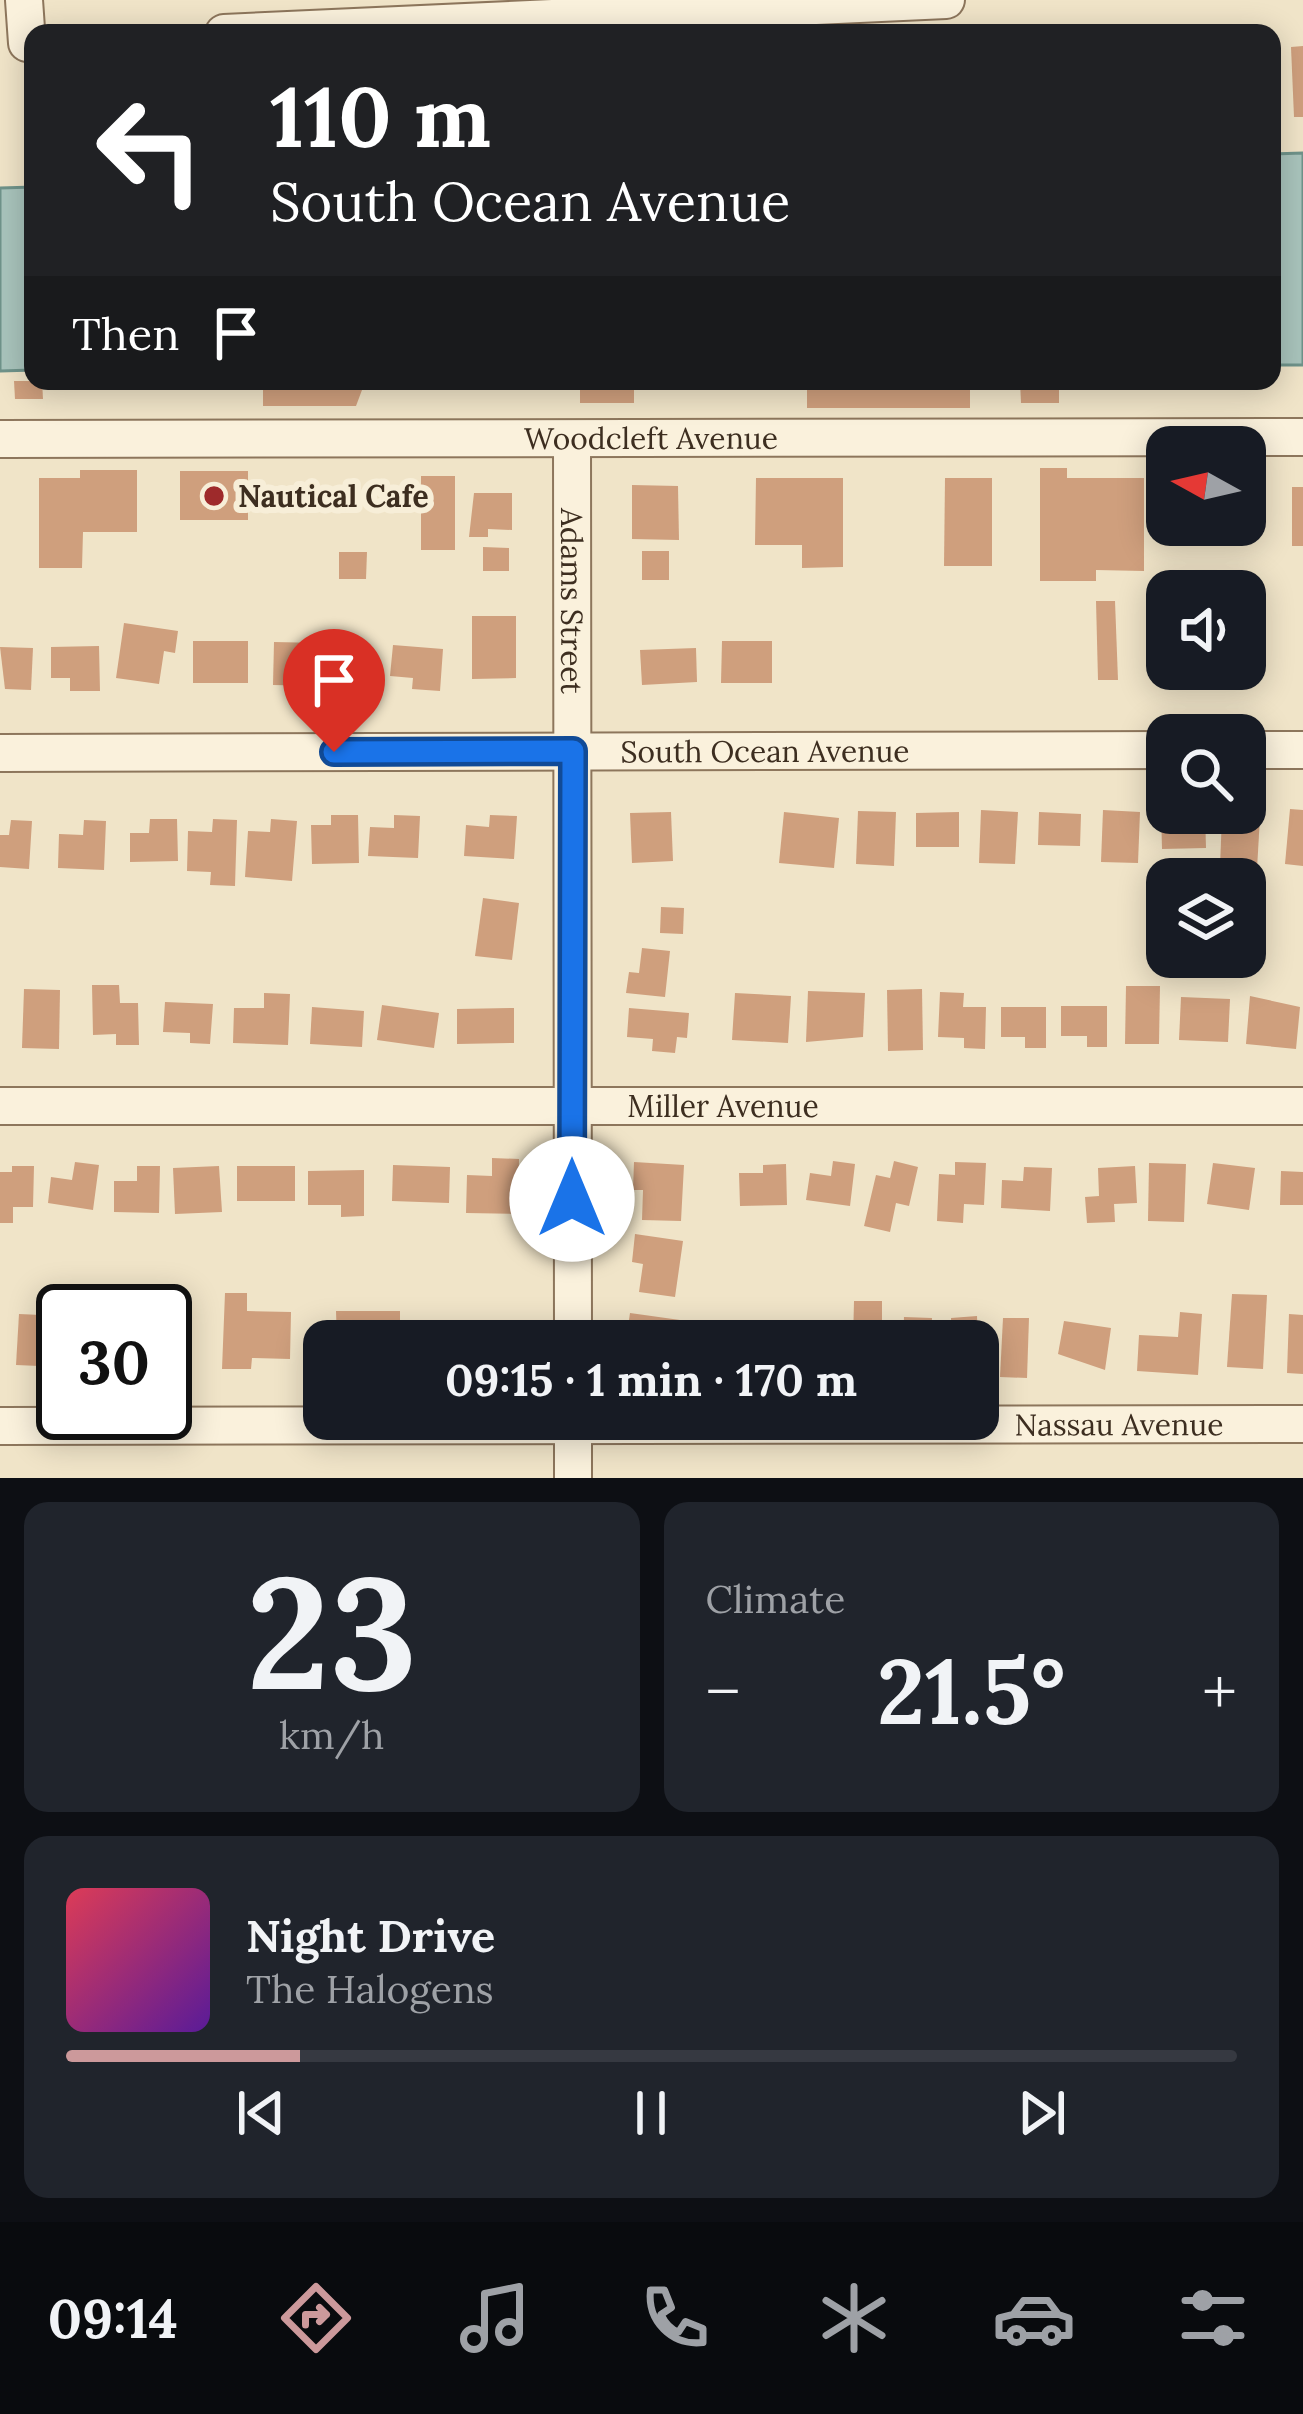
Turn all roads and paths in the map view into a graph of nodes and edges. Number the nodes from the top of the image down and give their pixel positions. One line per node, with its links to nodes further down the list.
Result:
1 (24, 0): 6 (street)
2 (946, 0): 3 (street)
3 (818, 3): 4 (street)
4 (497, 11): 5 (street)
5 (337, 24)
6 (20, 43)
7 (1303, 437): 9 (street, Woodcleft Avenue)
8 (0, 439): 9 (street, Woodcleft Avenue)
9 (572, 439): 13 (street, Adams Street)
10 (1146, 750): 13 (street, South Ocean Avenue)
11 (1266, 750): 12 (street)
12 (1303, 750)
13 (573, 751): 14 (street, South Ocean Avenue); 15 (street, Adams Street)
14 (0, 753)
15 (572, 1105): 16 (street, Miller Avenue); 17 (street, Miller Avenue); 18 (street, Adams Street)
16 (0, 1106)
17 (1303, 1106)
18 (572, 1320)
19 (999, 1423): 21 (street, Nassau Avenue)
20 (303, 1424): 22 (street, Nassau Avenue)
21 (1303, 1424)
22 (0, 1426)
23 (573, 1440): 24 (street)
24 (573, 1478)

